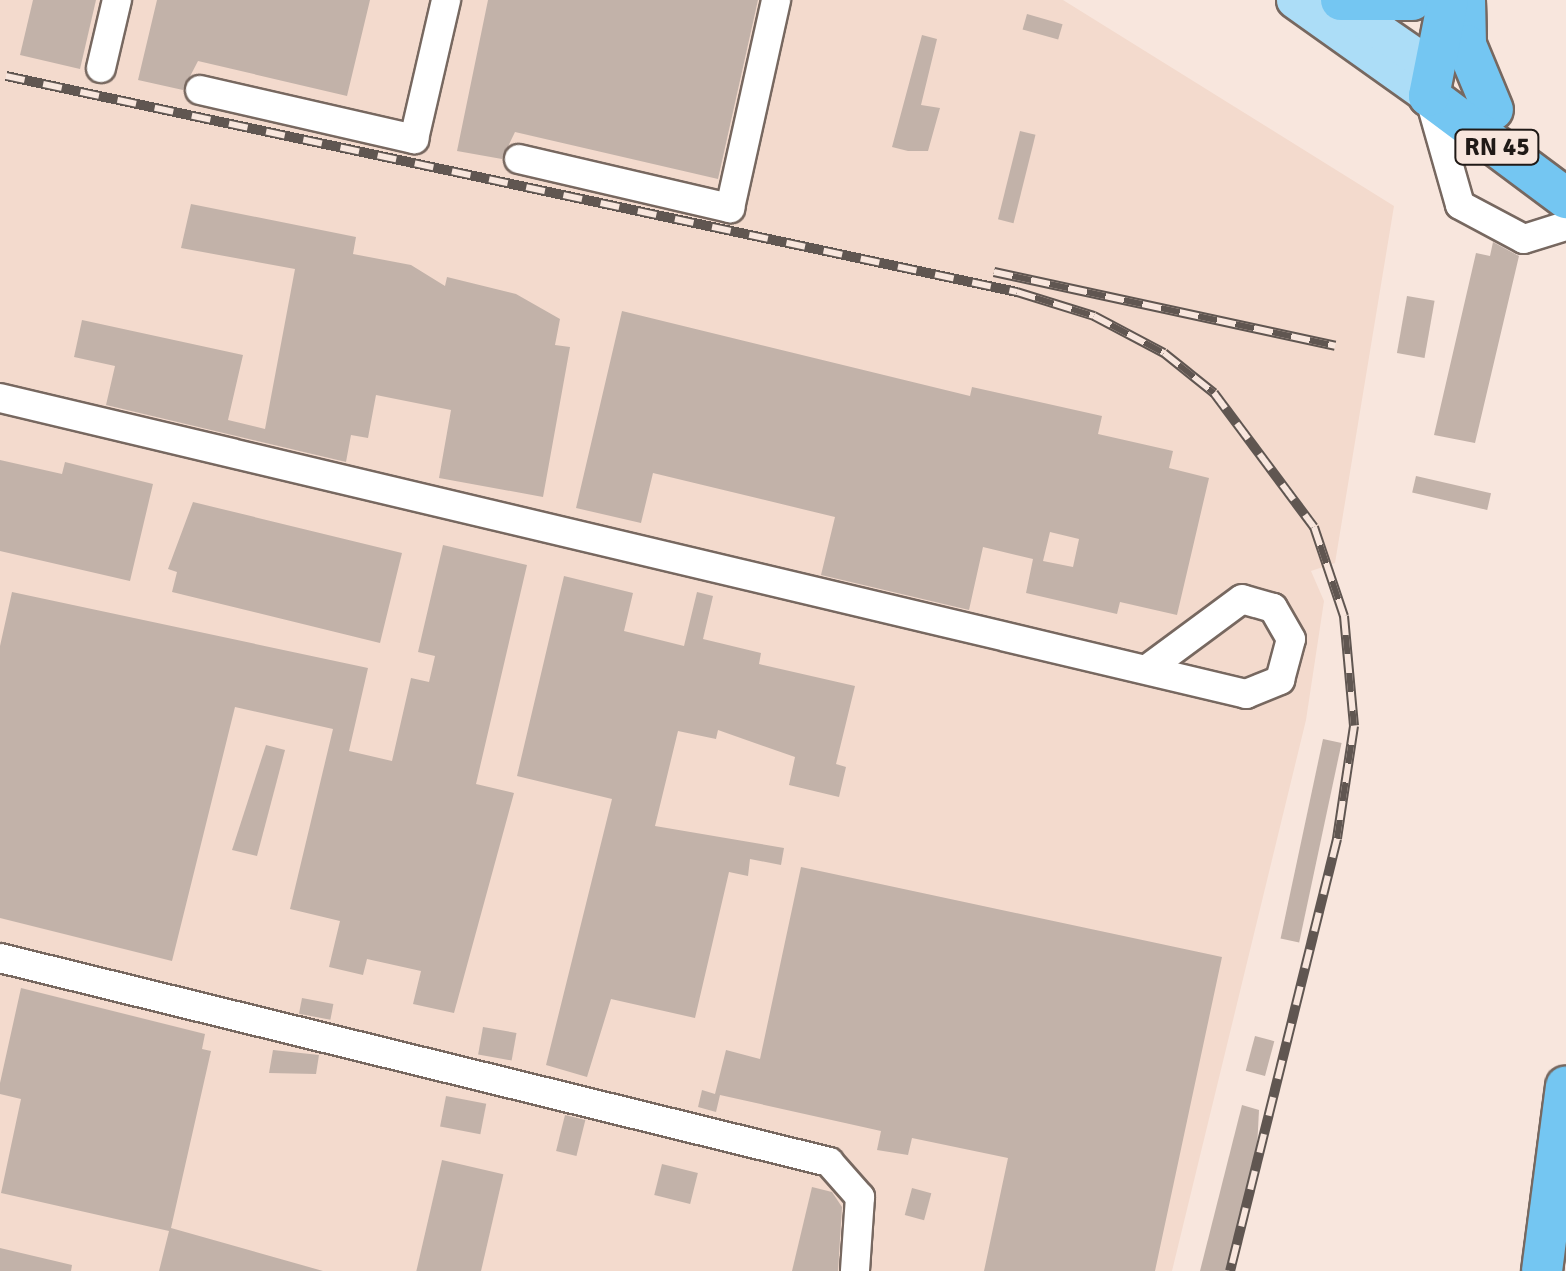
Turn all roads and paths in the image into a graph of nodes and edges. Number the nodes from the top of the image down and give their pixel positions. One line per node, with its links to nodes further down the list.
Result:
1 (117, 0): 8 (street)
2 (446, 0): 10 (street)
3 (776, 0): 12 (street)
4 (1294, 0): 9 (main road, RN 45)
5 (1338, 0): 6 (highway); 9 (main road, RN 45)
6 (1412, 0)
7 (1459, 10): 9 (highway); 11 (highway)
8 (101, 68)
9 (1438, 82): 11 (highway, RN 45); 14 (highway, RN 45); 15 (street)
10 (200, 90)
11 (1493, 110): 13 (highway, RN 45)
12 (519, 159)
13 (1566, 164)
14 (1566, 198)
15 (1566, 226)
16 (0, 398): 17 (street)
17 (1150, 668): 17 (street)
18 (0, 958): 22 (street)
19 (1566, 1087): 20 (highway)
20 (1558, 1141): 21 (highway); 23 (highway)
21 (1566, 1252)
22 (855, 1271)
23 (1542, 1271)

